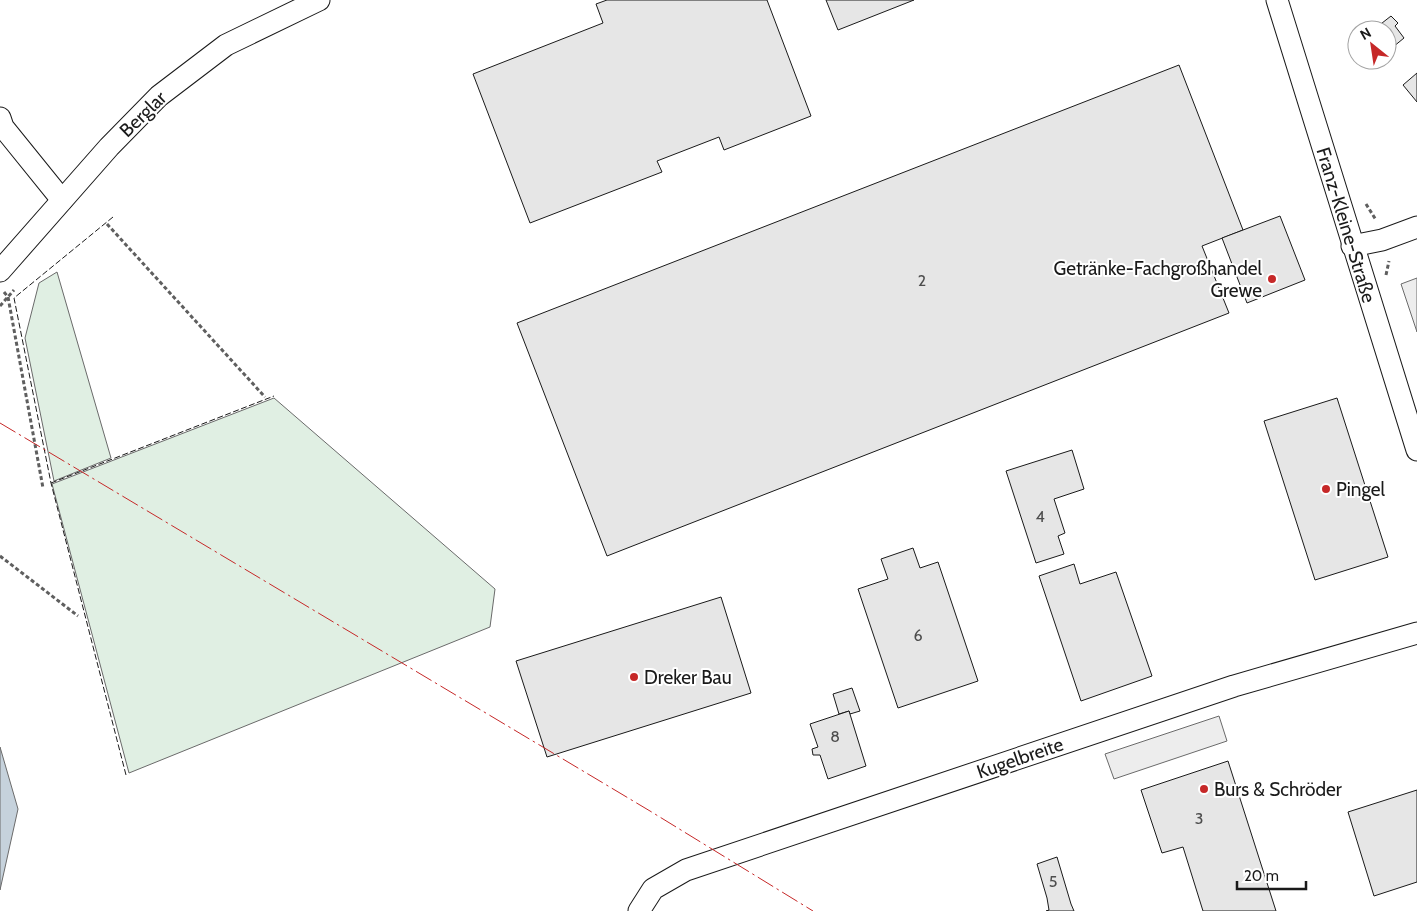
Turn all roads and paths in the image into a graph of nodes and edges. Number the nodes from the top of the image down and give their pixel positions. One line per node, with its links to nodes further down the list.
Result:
1 (319, 0): 4 (street, Berglar)
2 (1276, 0): 7 (street, Franz-Kleine-Straße)
3 (0, 118): 4 (street)
4 (62, 200): 8 (street, Berglar)
5 (107, 224): 10 (path)
6 (1417, 227): 7 (street)
7 (1352, 246): 11 (street, Franz-Kleine-Straße)
8 (0, 271)
9 (0, 288): 12 (path)
10 (265, 397)
11 (1417, 450)
12 (43, 488)
13 (0, 556): 14 (path)
14 (78, 616)
15 (1417, 633): 16 (street, Kugelbreite)
16 (638, 911)

